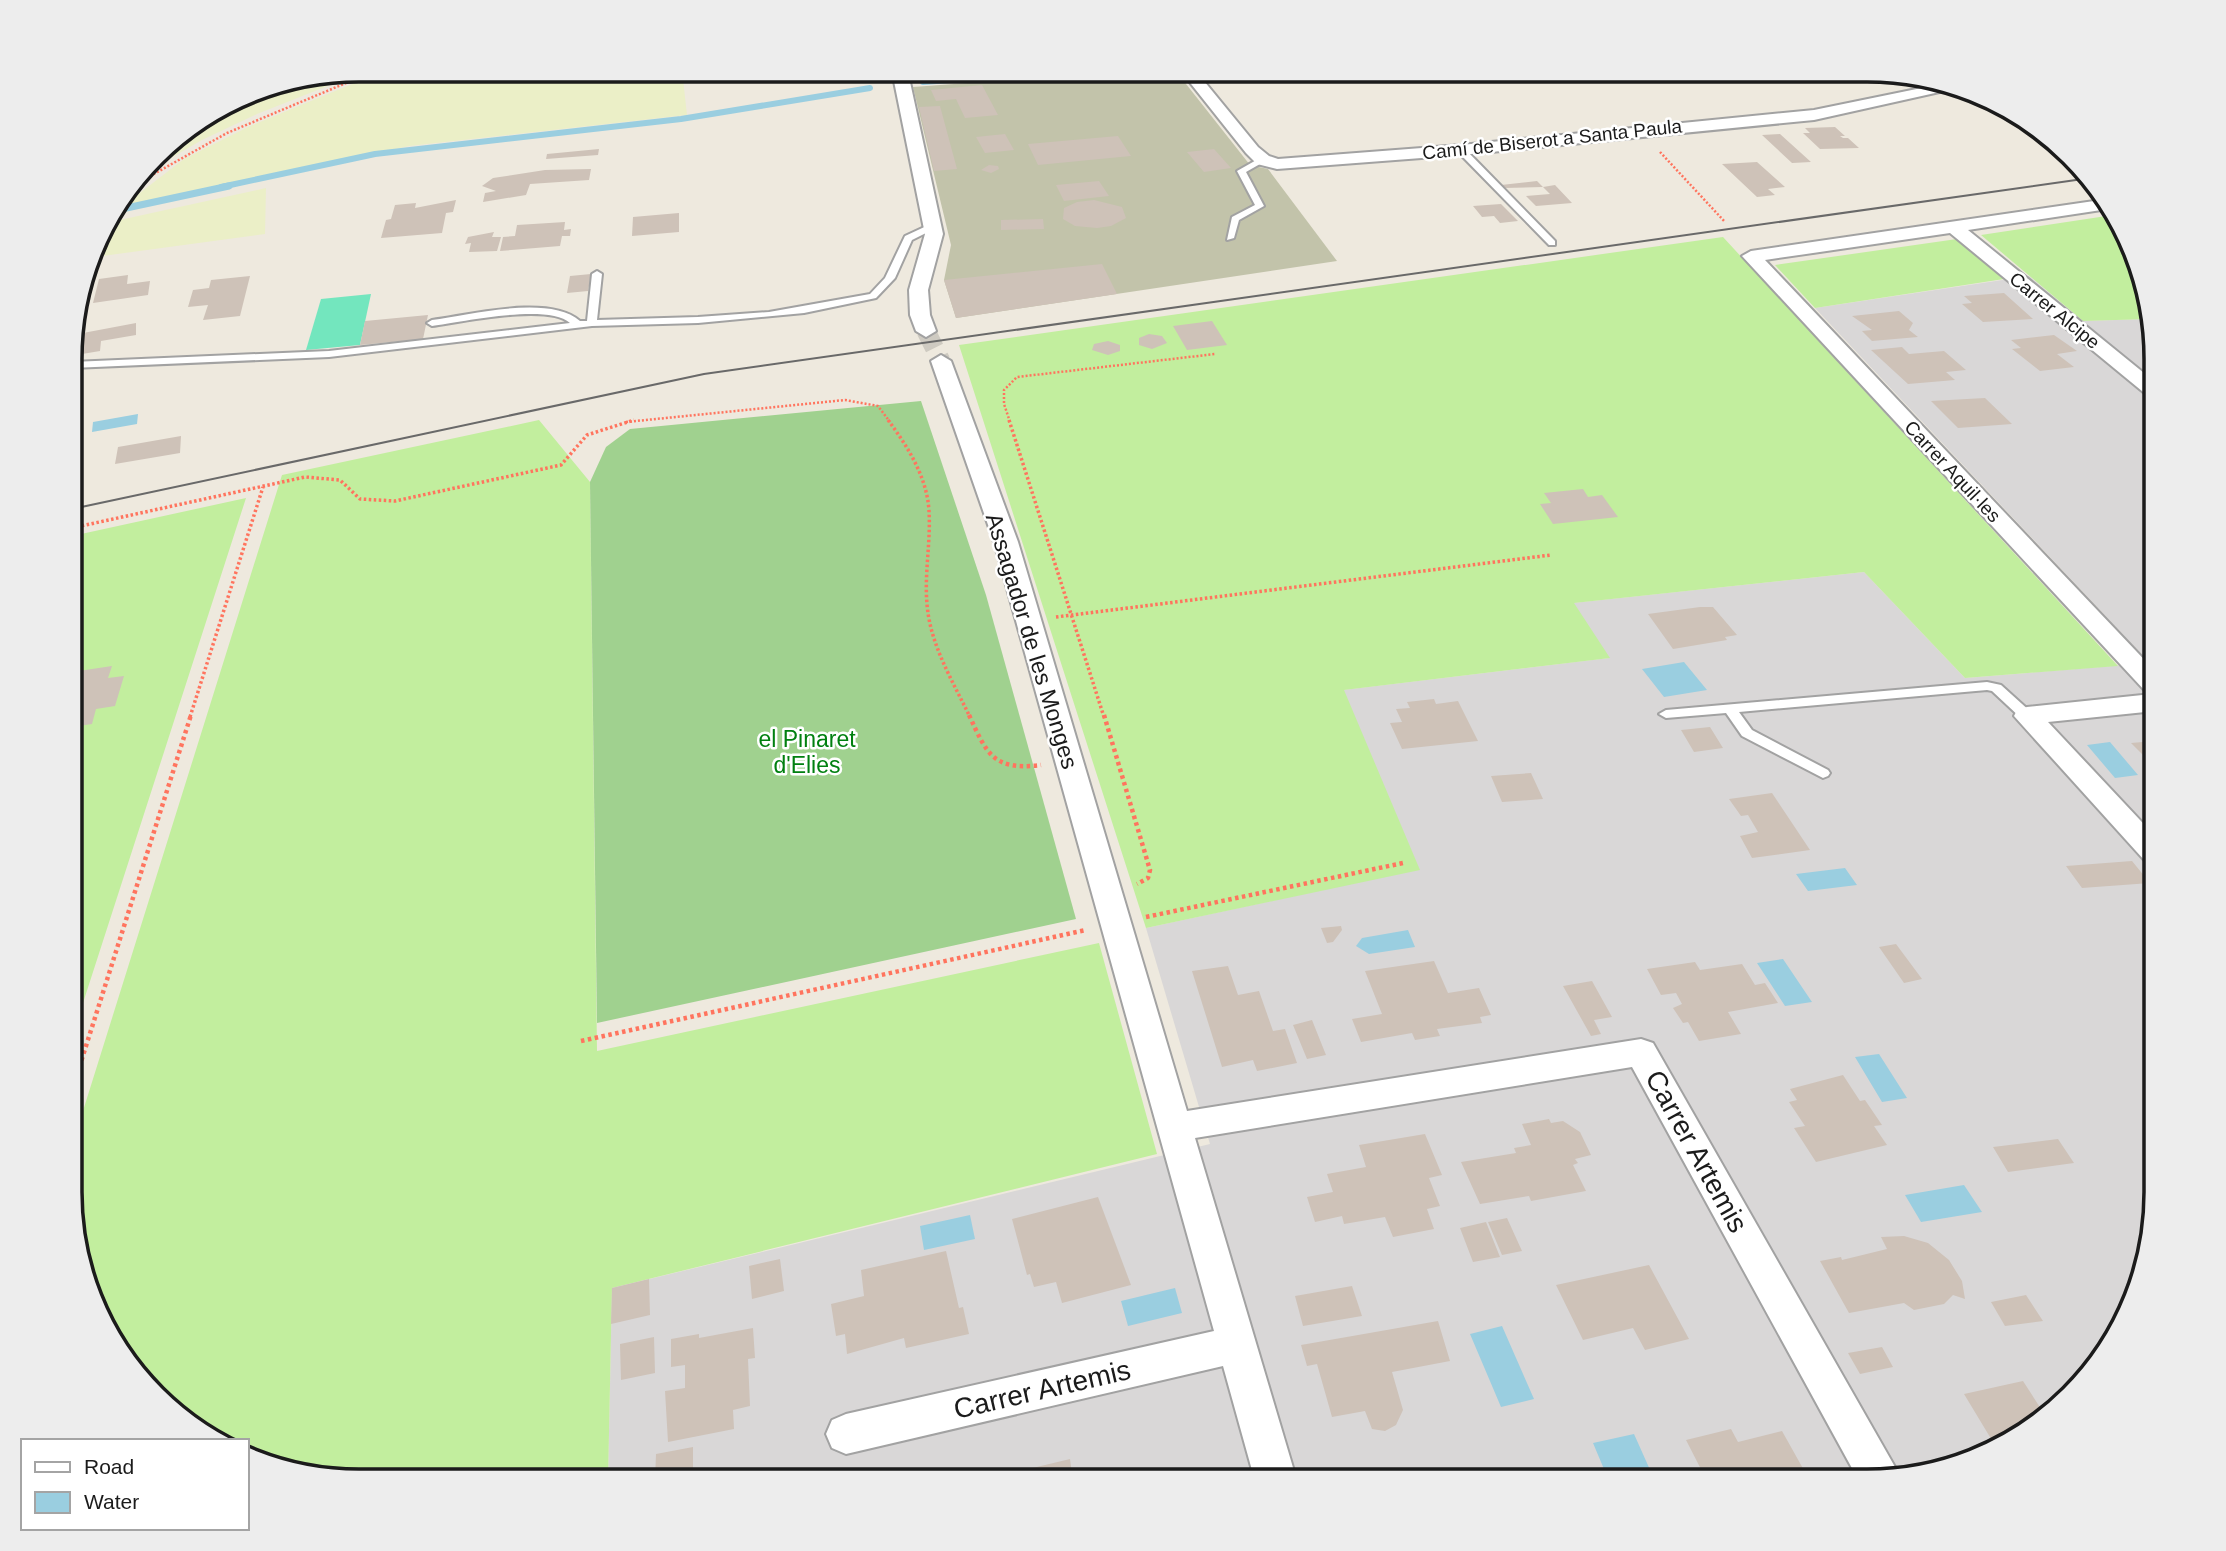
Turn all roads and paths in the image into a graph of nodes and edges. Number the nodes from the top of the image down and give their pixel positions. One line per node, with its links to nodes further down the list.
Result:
1 (902, 82): 11 (street)
2 (1197, 82): 7 (street)
3 (347, 83): 8 (path)
4 (1930, 90): 5 (street, Camí de Biserot a Santa Paula)
5 (1640, 130): 6 (street, Camí de Biserot a Santa Paula); 10 (path)
6 (1461, 150): 7 (street, Camí de Biserot a Santa Paula); 14 (lane)
7 (1263, 160): 13 (lane)
8 (153, 174)
9 (2098, 206): 12 (street)
10 (1725, 222)
11 (933, 226): 17 (lane); 19 (street)
12 (1954, 227): 23 (street, Carrer Alcipe); 29 (street, Carrer Aquil·les)
13 (1230, 237)
14 (1552, 243)
15 (597, 274): 17 (lane)
16 (432, 323): 18 (lane)
17 (592, 323): 18 (lane)
18 (578, 325): 22 (lane)
19 (926, 331)
20 (1215, 354): 27 (path)
21 (941, 361): 28 (street, Assagador de les Monges)
22 (82, 365)
23 (2144, 383)
24 (264, 486): 25 (path); 34 (path); 40 (path)
25 (82, 526)
26 (1551, 555): 27 (path)
27 (1074, 615): 28 (path); 38 (path)
28 (1029, 621): 34 (street, Assagador de les Monges)
29 (2144, 674)
30 (2144, 703): 33 (street)
31 (1730, 709): 32 (lane); 33 (lane); 35 (lane)
32 (1666, 714)
33 (2027, 716): 36 (street)
34 (1068, 761): 38 (street, Assagador de les Monges)
35 (1823, 773)
36 (2144, 842)
37 (1403, 863): 38 (path)
38 (1111, 908): 39 (path); 41 (street)
39 (581, 1041)
40 (82, 1059)
41 (1176, 1127): 42 (street); 45 (street, Carrer Artemis)
42 (1238, 1345): 43 (street, Carrer Artemis); 44 (street)
43 (846, 1434)
44 (1273, 1469)
45 (1875, 1469)

